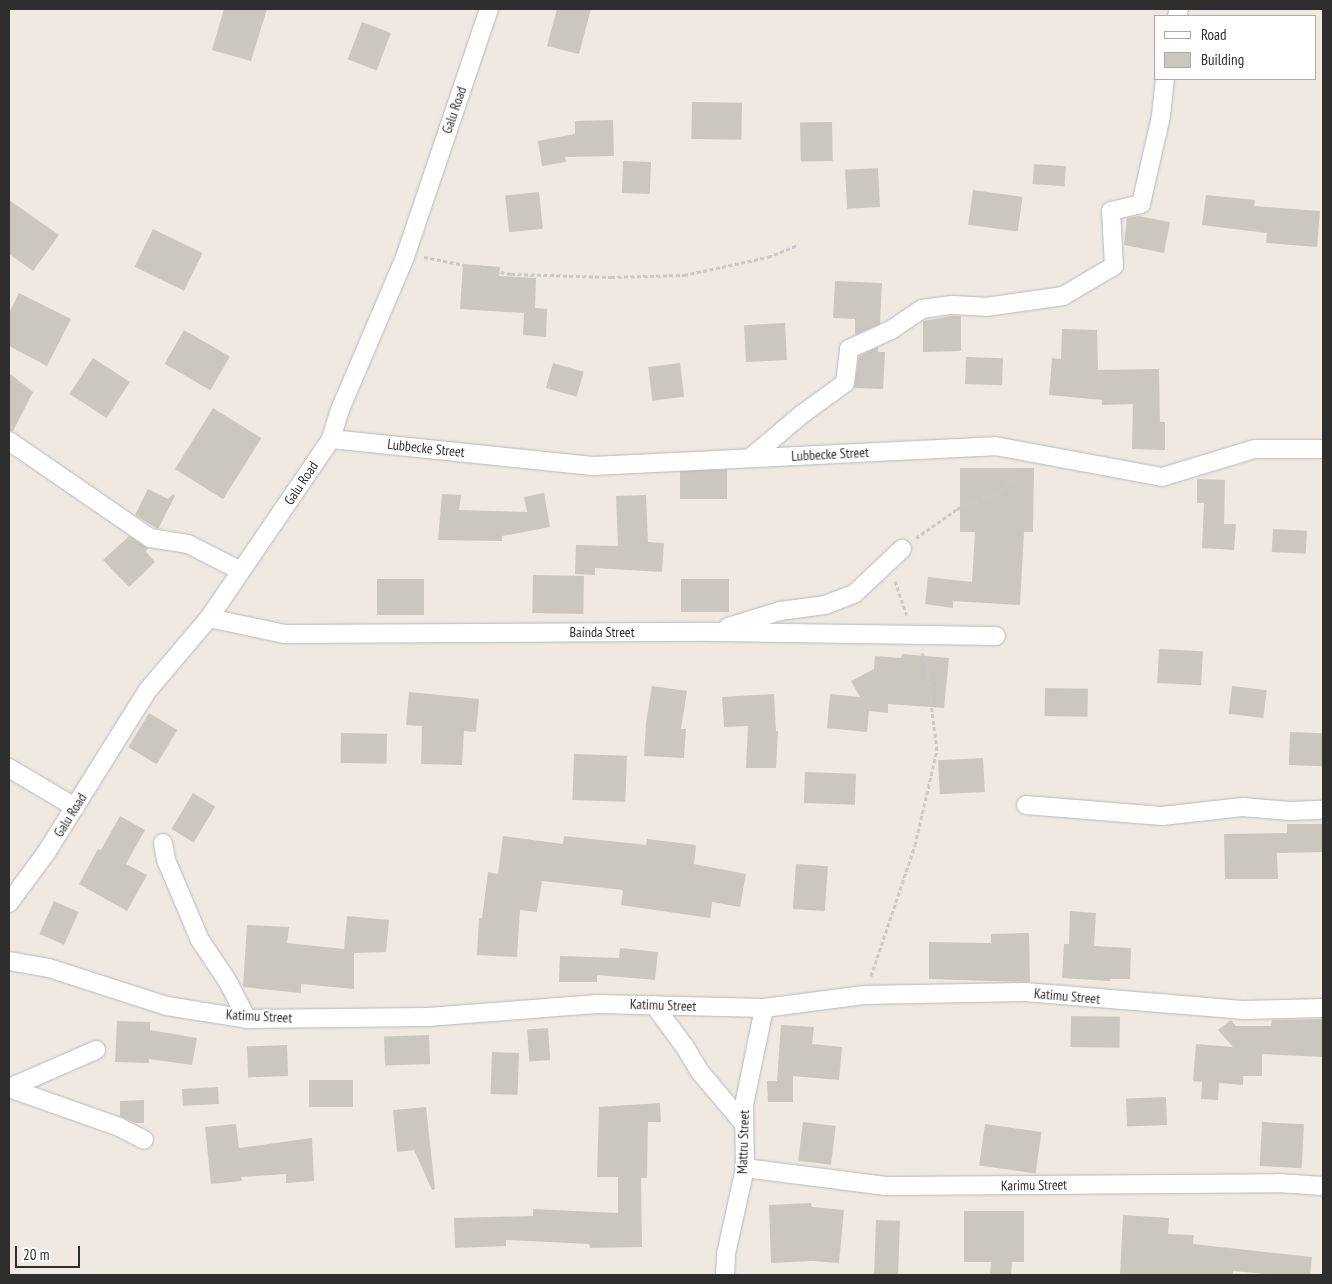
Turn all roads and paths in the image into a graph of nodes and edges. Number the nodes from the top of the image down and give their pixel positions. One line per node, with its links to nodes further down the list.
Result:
1 (489, 9): 4 (street, Galu Road)
2 (1165, 80): 9 (street)
3 (797, 245): 4 (path)
4 (405, 257): 5 (street, Galu Road)
5 (331, 439): 9 (street, Lubbecke Street); 11 (street, Galu Road)
6 (9, 442): 11 (street)
7 (1323, 450): 8 (street, Lubbecke Street)
8 (1037, 454): 9 (street, Lubbecke Street); 10 (path)
9 (750, 458)
10 (902, 549): 13 (street); 14 (path)
11 (241, 571): 12 (street, Galu Road)
12 (209, 618): 13 (street, Bainda Street); 18 (street, Galu Road)
13 (713, 632): 14 (street, Bainda Street)
14 (914, 634): 15 (street, Bainda Street); 23 (path)
15 (996, 636)
16 (9, 768): 18 (street)
17 (1026, 805): 19 (street)
18 (74, 808): 21 (street, Galu Road)
19 (1323, 810)
20 (162, 843): 27 (street)
21 (9, 903)
22 (9, 961): 27 (street, Katimu Street)
23 (864, 995): 25 (street, Katimu Street); 26 (street, Katimu Street)
24 (654, 1005): 25 (street, Katimu Street); 27 (street, Katimu Street); 30 (street)
25 (764, 1008): 30 (street, Mattru Street)
26 (1323, 1008)
27 (247, 1019)
28 (96, 1050): 29 (street)
29 (9, 1088): 31 (street)
30 (744, 1124): 32 (street, Mattru Street)
31 (144, 1140)
32 (745, 1168): 33 (street, Karimu Street); 34 (street, Mattru Street)
33 (1323, 1186)
34 (725, 1275)

